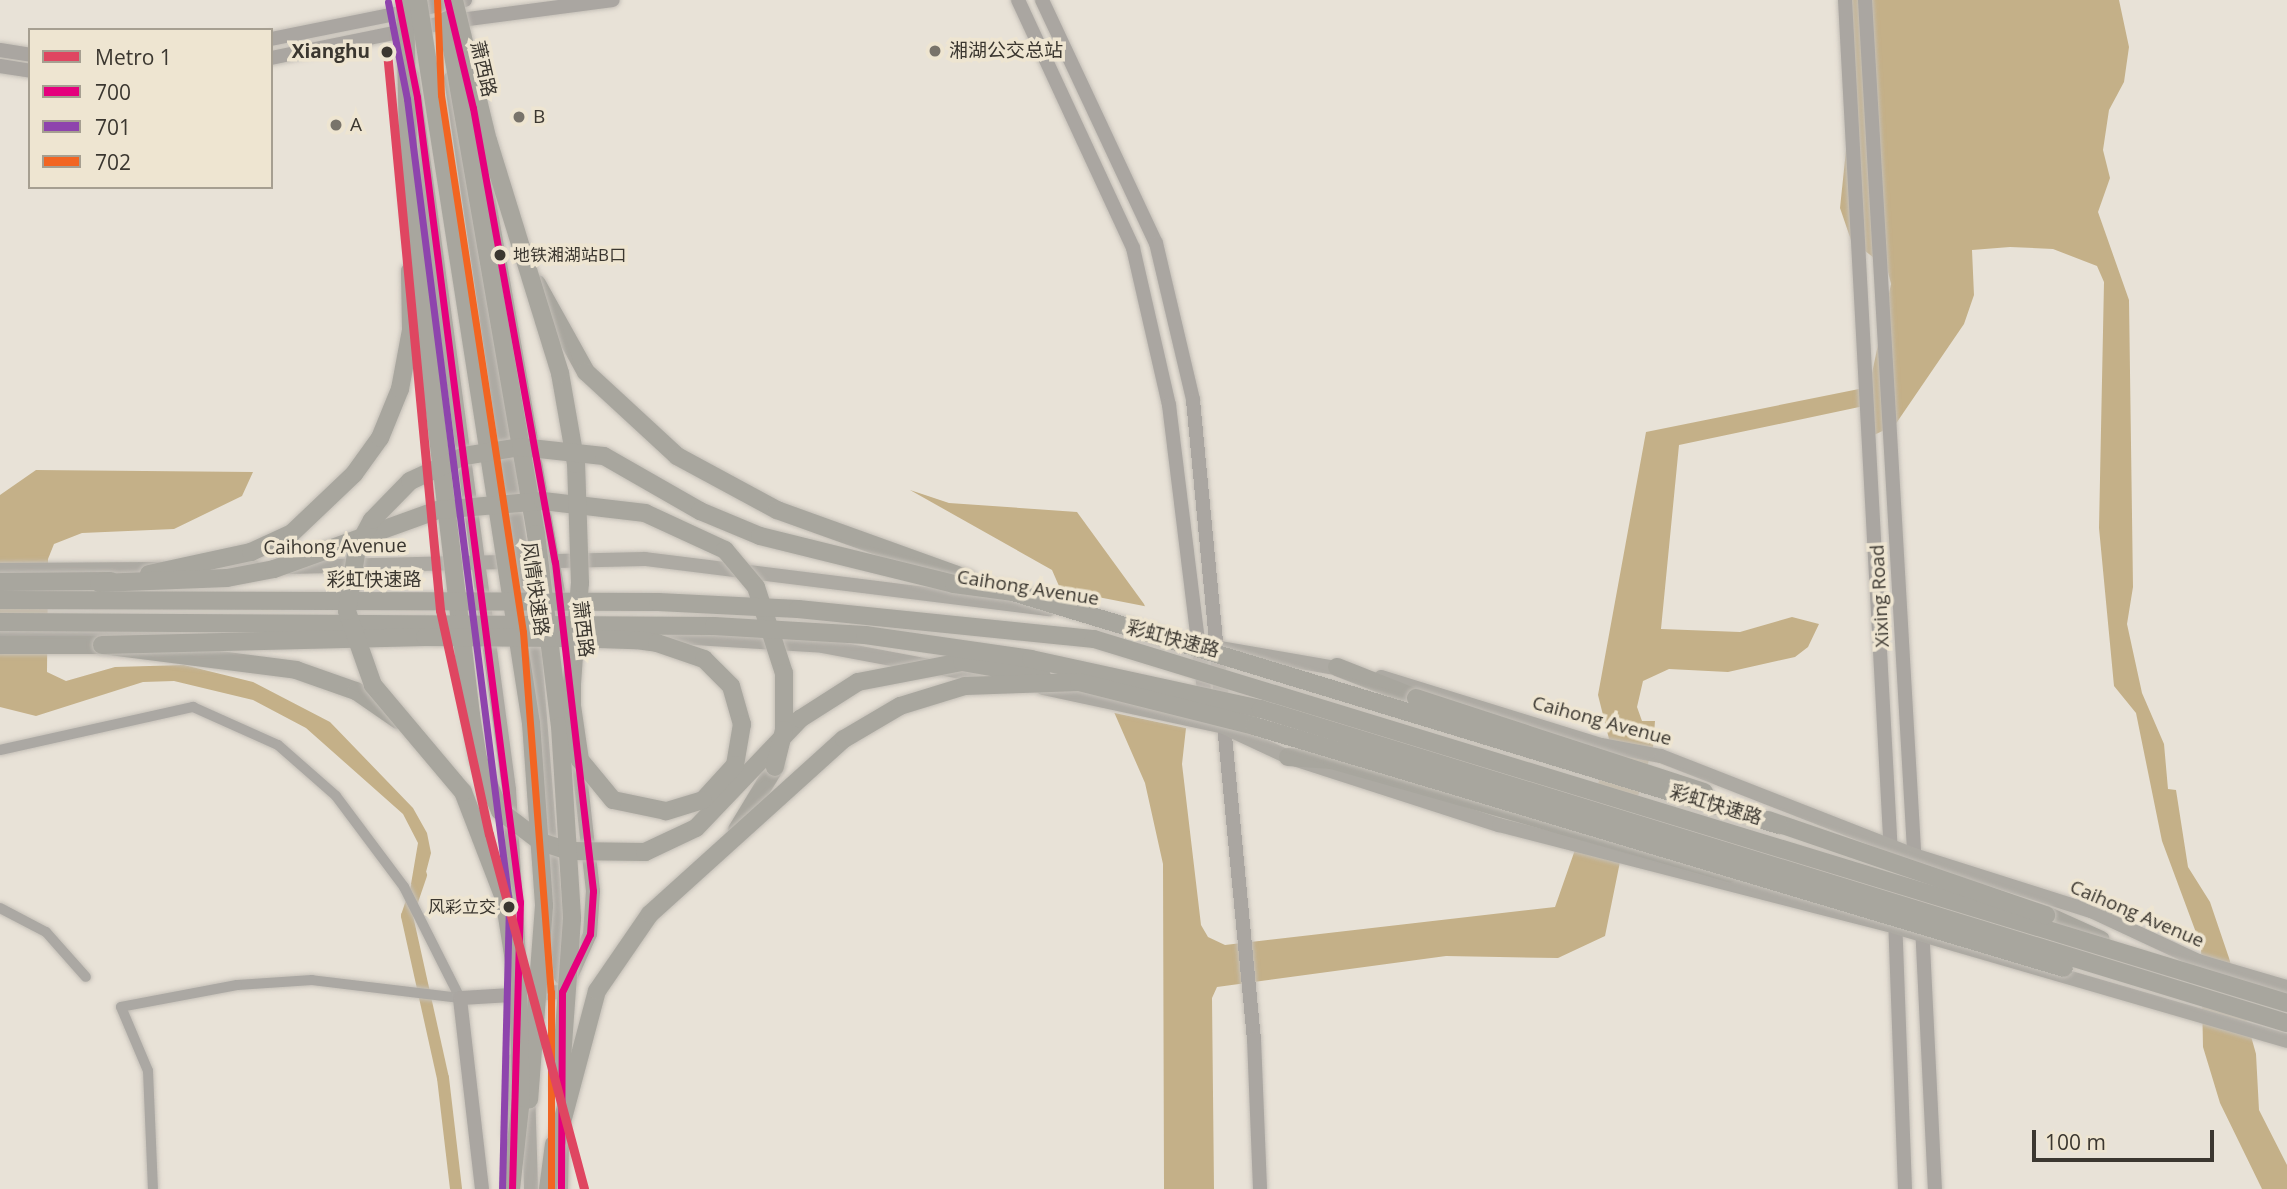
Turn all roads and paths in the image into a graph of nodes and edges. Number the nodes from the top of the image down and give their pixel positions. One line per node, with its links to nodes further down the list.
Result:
1 (398, 0): 9 (main road)
2 (465, 0): 8 (main road)
3 (612, 0): 11 (main road)
4 (1018, 0): 36 (main road)
5 (1042, 0): 39 (main road)
6 (1845, 0): 53 (main road, Xixing Road)
7 (1865, 0): 50 (main road, Xixing Road)
8 (448, 1): 10 (main road); 11 (main road); 20 (highway, bridge); 65 (highway, 风情快速路, bridge)
9 (403, 8): 10 (main road); 12 (main road); 13 (main road); 19 (highway, bridge)
10 (422, 10): 11 (main road); 12 (main road); 69 (highway, 风情快速路, bridge)
11 (453, 21): 21 (main road, 萧西路); 22 (main road)
12 (403, 35): 16 (main road); 25 (main road, bridge)
13 (273, 39)
14 (0, 50): 15 (main road)
15 (28, 55)
16 (273, 58)
17 (0, 66): 18 (main road)
18 (28, 71)
19 (409, 194): 27 (highway, bridge); 41 (highway, bridge)
20 (525, 261): 29 (highway, bridge); 38 (highway, bridge)
21 (507, 294): 22 (main road); 23 (main road, 萧西路)
22 (493, 369): 24 (main road, bridge)
23 (555, 562): 24 (main road, Caihong Avenue); 35 (main road, 萧西路); 36 (main road, Caihong Avenue, bridge)
24 (524, 563): 25 (main road, Caihong Avenue); 33 (main road)
25 (478, 565): 27 (main road, Caihong Avenue); 32 (main road)
26 (0, 570): 27 (main road, Caihong Avenue)
27 (96, 577): 28 (highway, bridge); 49 (highway, bridge)
28 (0, 582)
29 (1013, 592): 43 (highway, bridge); 48 (highway, bridge)
30 (0, 600): 55 (highway, 彩虹快速路, bridge)
31 (0, 622): 58 (highway, bridge)
32 (489, 631): 33 (main road); 34 (main road); 60 (main road)
33 (533, 631): 35 (main road); 47 (main road)
34 (0, 632)
35 (565, 633): 42 (main road); 46 (main road, 萧西路)
36 (1196, 642): 39 (main road, Caihong Avenue); 42 (main road)
37 (0, 645): 38 (highway)
38 (102, 645): 43 (highway, bridge)
39 (1214, 647): 40 (main road, Caihong Avenue); 42 (main road)
40 (1337, 667): 48 (highway, bridge); 50 (main road, Caihong Avenue)
41 (1079, 682): 49 (highway, bridge); 51 (highway, bridge)
42 (1209, 724): 45 (main road); 73 (main road)
43 (413, 731): 68 (highway, bridge)
44 (0, 750): 61 (street)
45 (1288, 757): 51 (highway, bridge); 53 (main road)
46 (581, 779): 47 (main road); 59 (main road, 萧西路)
47 (550, 818): 59 (main road)
48 (1779, 825): 55 (highway, bridge)
49 (735, 833): 65 (highway, bridge)
50 (1913, 855): 54 (main road, Xixing Road); 57 (main road, Caihong Avenue)
51 (1762, 877): 58 (highway, bridge)
52 (0, 908): 56 (street)
53 (1895, 928): 54 (main road); 74 (main road, Xixing Road)
54 (1923, 936): 64 (main road); 75 (main road, Xixing Road)
55 (2164, 970): 62 (highway, 彩虹快速路, bridge)
56 (86, 977)
57 (2287, 987)
58 (2173, 991): 63 (highway, bridge)
59 (562, 992): 60 (main road); 72 (main road)
60 (521, 995): 61 (main road); 68 (main road); 70 (main road)
61 (460, 998): 66 (street); 67 (main road)
62 (2287, 1003)
63 (2287, 1023)
64 (2287, 1041)
65 (553, 1156): 71 (highway, 风情快速路, bridge)
66 (153, 1189)
67 (482, 1189)
68 (511, 1189)
69 (518, 1189)
70 (531, 1189)
71 (548, 1189)
72 (561, 1189)
73 (1260, 1189)
74 (1905, 1189)
75 (1935, 1189)

